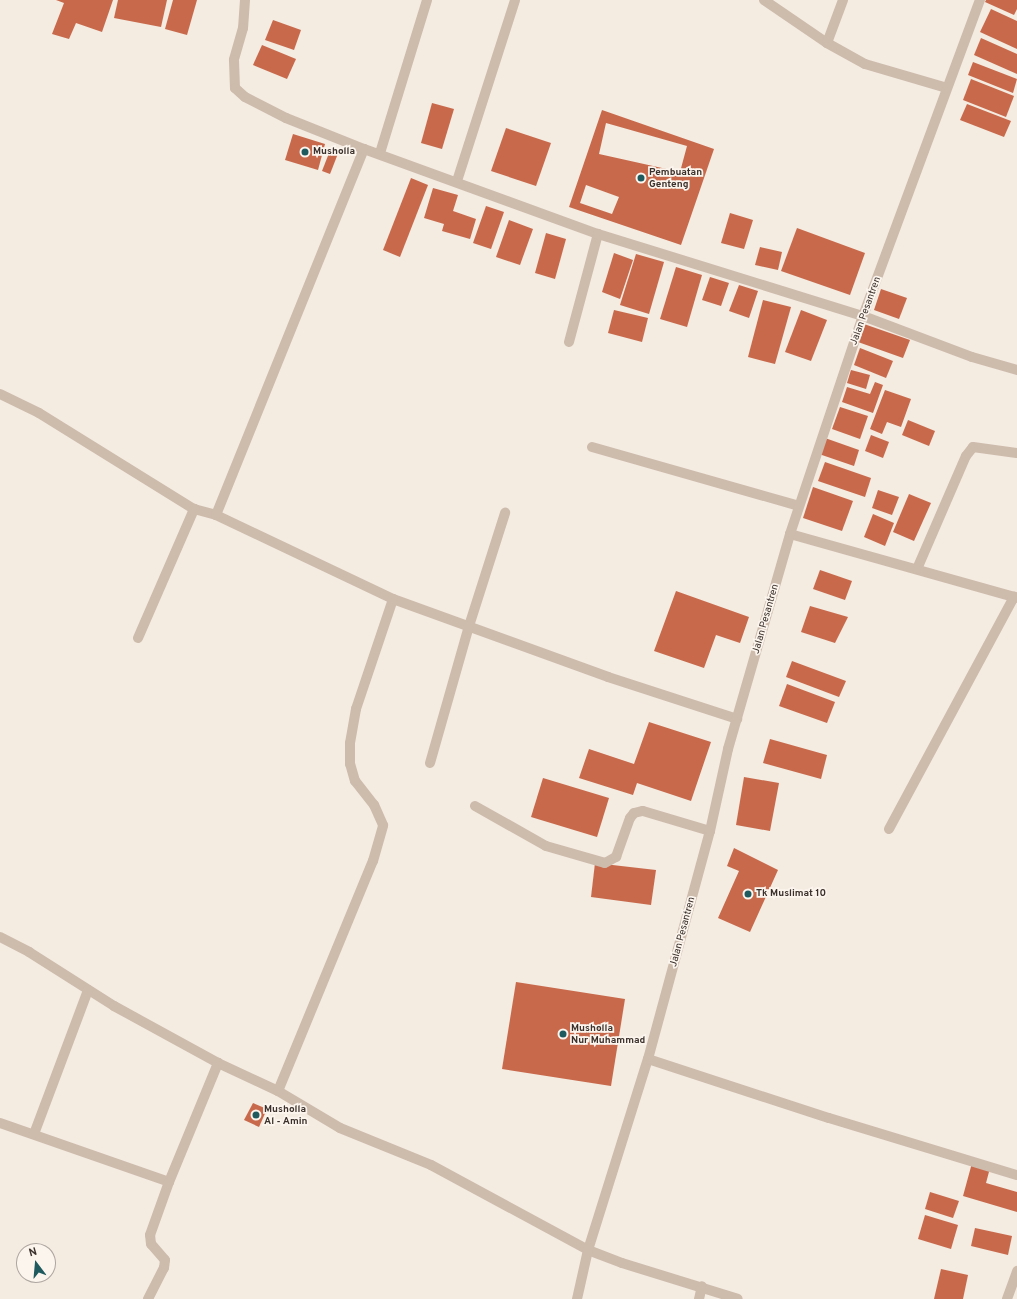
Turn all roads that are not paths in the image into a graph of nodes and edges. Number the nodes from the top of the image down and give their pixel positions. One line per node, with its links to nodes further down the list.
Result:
1 (245, 0): 9 (street)
2 (427, 0): 10 (street)
3 (515, 0): 11 (street)
4 (764, 0): 7 (street)
5 (843, 0): 7 (street)
6 (980, 0): 8 (street, Jalan Pesantren)
7 (827, 43): 8 (street)
8 (947, 88): 13 (street, Jalan Pesantren)
9 (364, 149): 10 (street); 22 (street)
10 (380, 154): 11 (street)
11 (457, 181): 12 (street)
12 (598, 234): 13 (street); 14 (street)
13 (863, 316): 15 (street); 19 (street, Jalan Pesantren)
14 (569, 342)
15 (1017, 370)
16 (0, 394): 20 (street)
17 (592, 447): 19 (street)
18 (1017, 453): 24 (street)
19 (799, 506): 23 (street, Jalan Pesantren)
20 (194, 508): 22 (street); 28 (street)
21 (505, 513): 27 (street)
22 (216, 515): 26 (street)
23 (790, 534): 24 (street); 29 (street, Jalan Pesantren)
24 (917, 569): 25 (street)
25 (1015, 598): 32 (street)
26 (393, 599): 27 (street); 38 (street)
27 (469, 626): 29 (street); 30 (street)
28 (138, 638)
29 (737, 719): 33 (street, Jalan Pesantren)
30 (430, 763)
31 (475, 806): 33 (street)
32 (889, 829)
33 (710, 831): 36 (street, Jalan Pesantren)
34 (0, 937): 35 (street)
35 (88, 990): 37 (street); 40 (street)
36 (648, 1059): 41 (street); 43 (street, Jalan Pesantren)
37 (218, 1063): 38 (street); 42 (street)
38 (278, 1091): 43 (street)
39 (0, 1123): 40 (street)
40 (34, 1134): 42 (street)
41 (1017, 1174)
42 (169, 1182): 46 (street)
43 (593, 1252): 45 (street); 47 (street, Jalan Pesantren)
44 (1017, 1271): 50 (street)
45 (702, 1286): 48 (street); 49 (street)
46 (148, 1299)
47 (577, 1299)
48 (699, 1299)
49 (738, 1299)
50 (1007, 1299)

